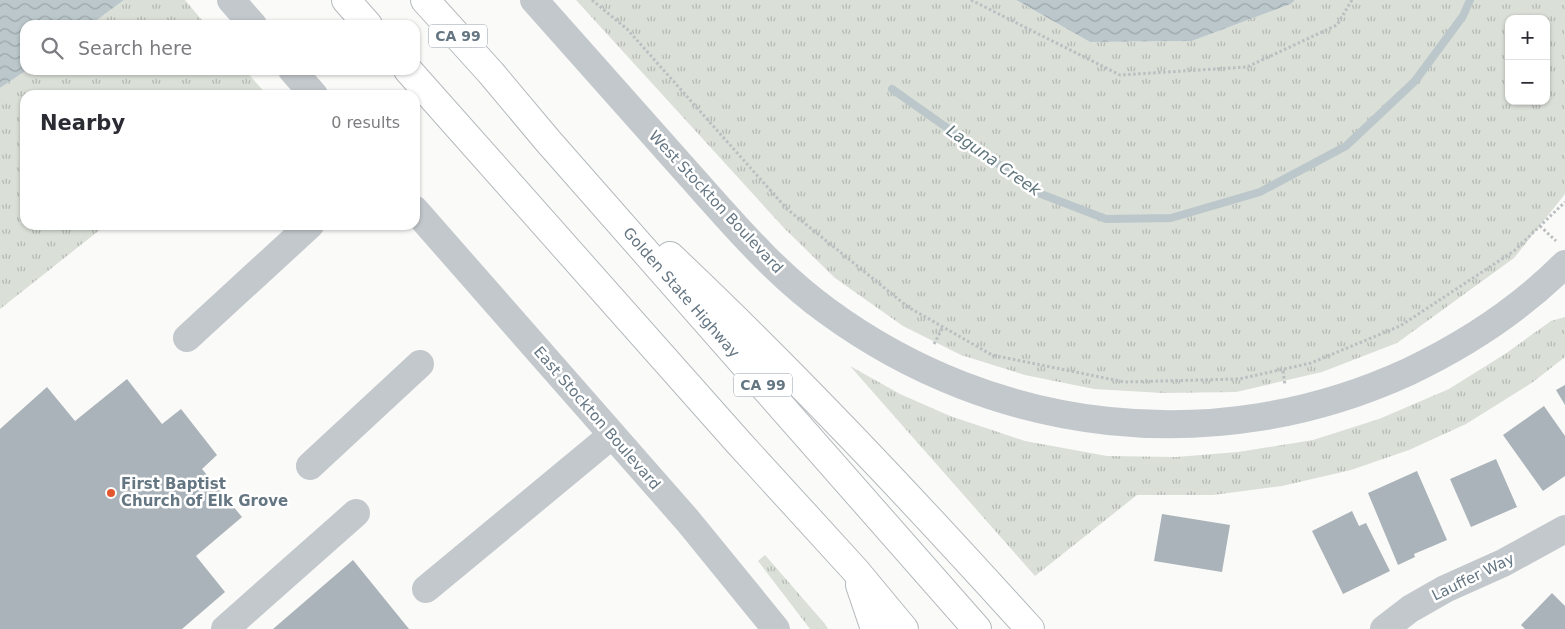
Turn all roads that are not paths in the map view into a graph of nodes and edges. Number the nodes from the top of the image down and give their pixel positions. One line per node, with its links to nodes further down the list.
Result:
1 (232, 0): 5 (street)
2 (346, 0): 6 (highway)
3 (425, 0): 10 (highway, Golden State Highway / CA 99)
4 (534, 0): 13 (street, West Stockton Boulevard)
5 (249, 20)
6 (364, 20)
7 (296, 75): 9 (street)
8 (412, 75): 20 (highway)
9 (310, 90)
10 (548, 141): 26 (highway, Golden State Highway / CA 99); 27 (highway)
11 (420, 216): 16 (street, East Stockton Boulevard)
12 (305, 230): 14 (street)
13 (1562, 263)
14 (187, 338)
15 (420, 364): 17 (street)
16 (612, 435): 21 (street); 23 (street, East Stockton Boulevard)
17 (310, 466)
18 (356, 513): 22 (street)
19 (1565, 529): 28 (street, Lauffer Way)
20 (855, 570): 24 (highway); 25 (highway)
21 (426, 589)
22 (225, 629)
23 (776, 629)
24 (875, 629)
25 (904, 629)
26 (977, 629)
27 (1030, 629)
28 (1384, 629)

